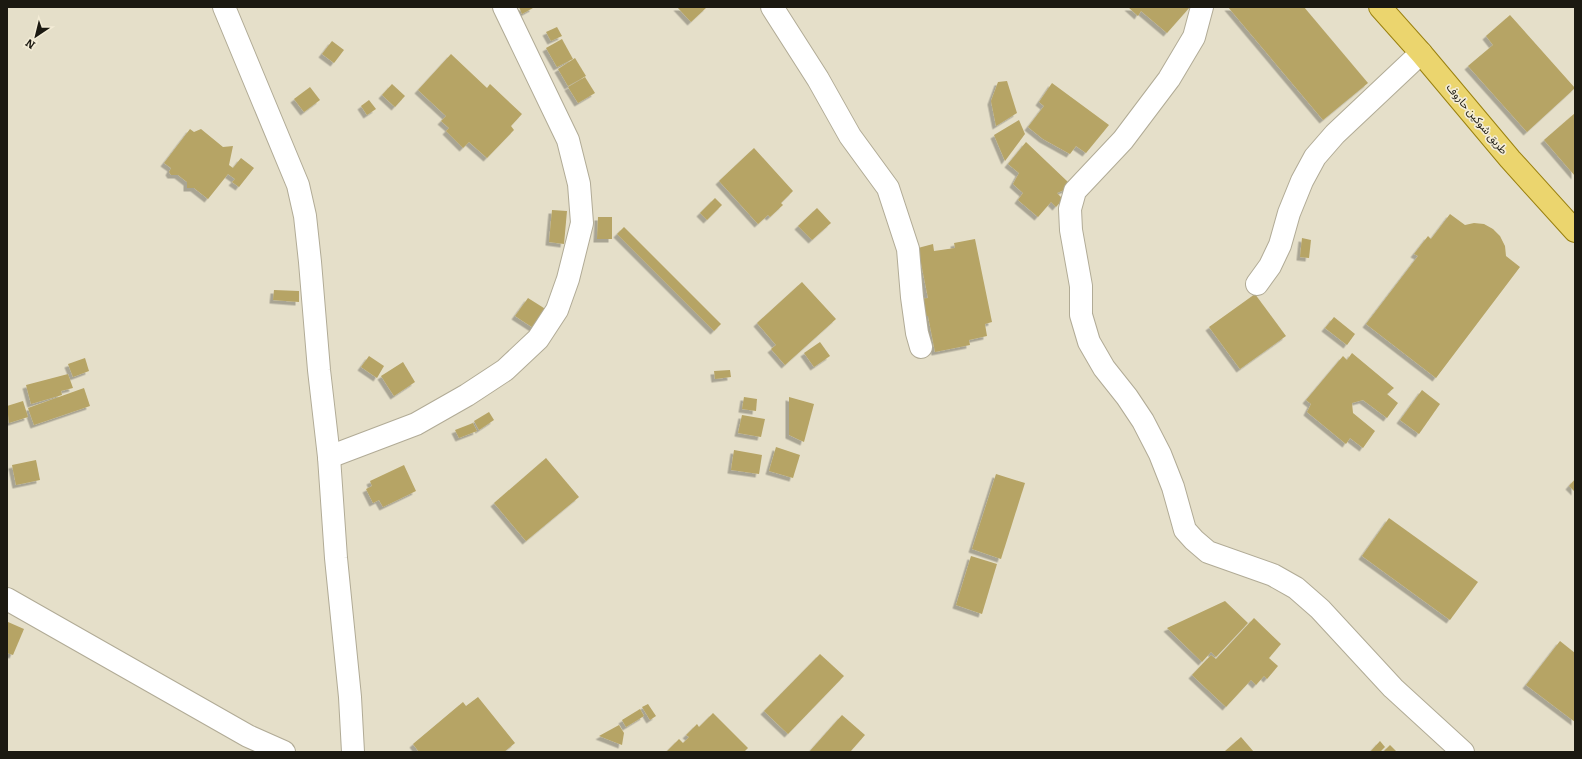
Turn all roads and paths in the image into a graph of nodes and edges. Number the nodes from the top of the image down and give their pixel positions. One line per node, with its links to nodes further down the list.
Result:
1 (224, 7): 10 (street)
2 (504, 7): 10 (street)
3 (772, 7): 9 (street)
4 (1202, 7): 14 (street)
5 (1380, 7): 6 (main road, طريق شوكين حاروف)
6 (1421, 53): 7 (main road, طريق شوكين حاروف); 8 (street)
7 (1575, 231)
8 (1257, 284)
9 (921, 347)
10 (329, 457): 13 (street)
11 (7, 599): 12 (street)
12 (284, 752)
13 (353, 752)
14 (1464, 752)

